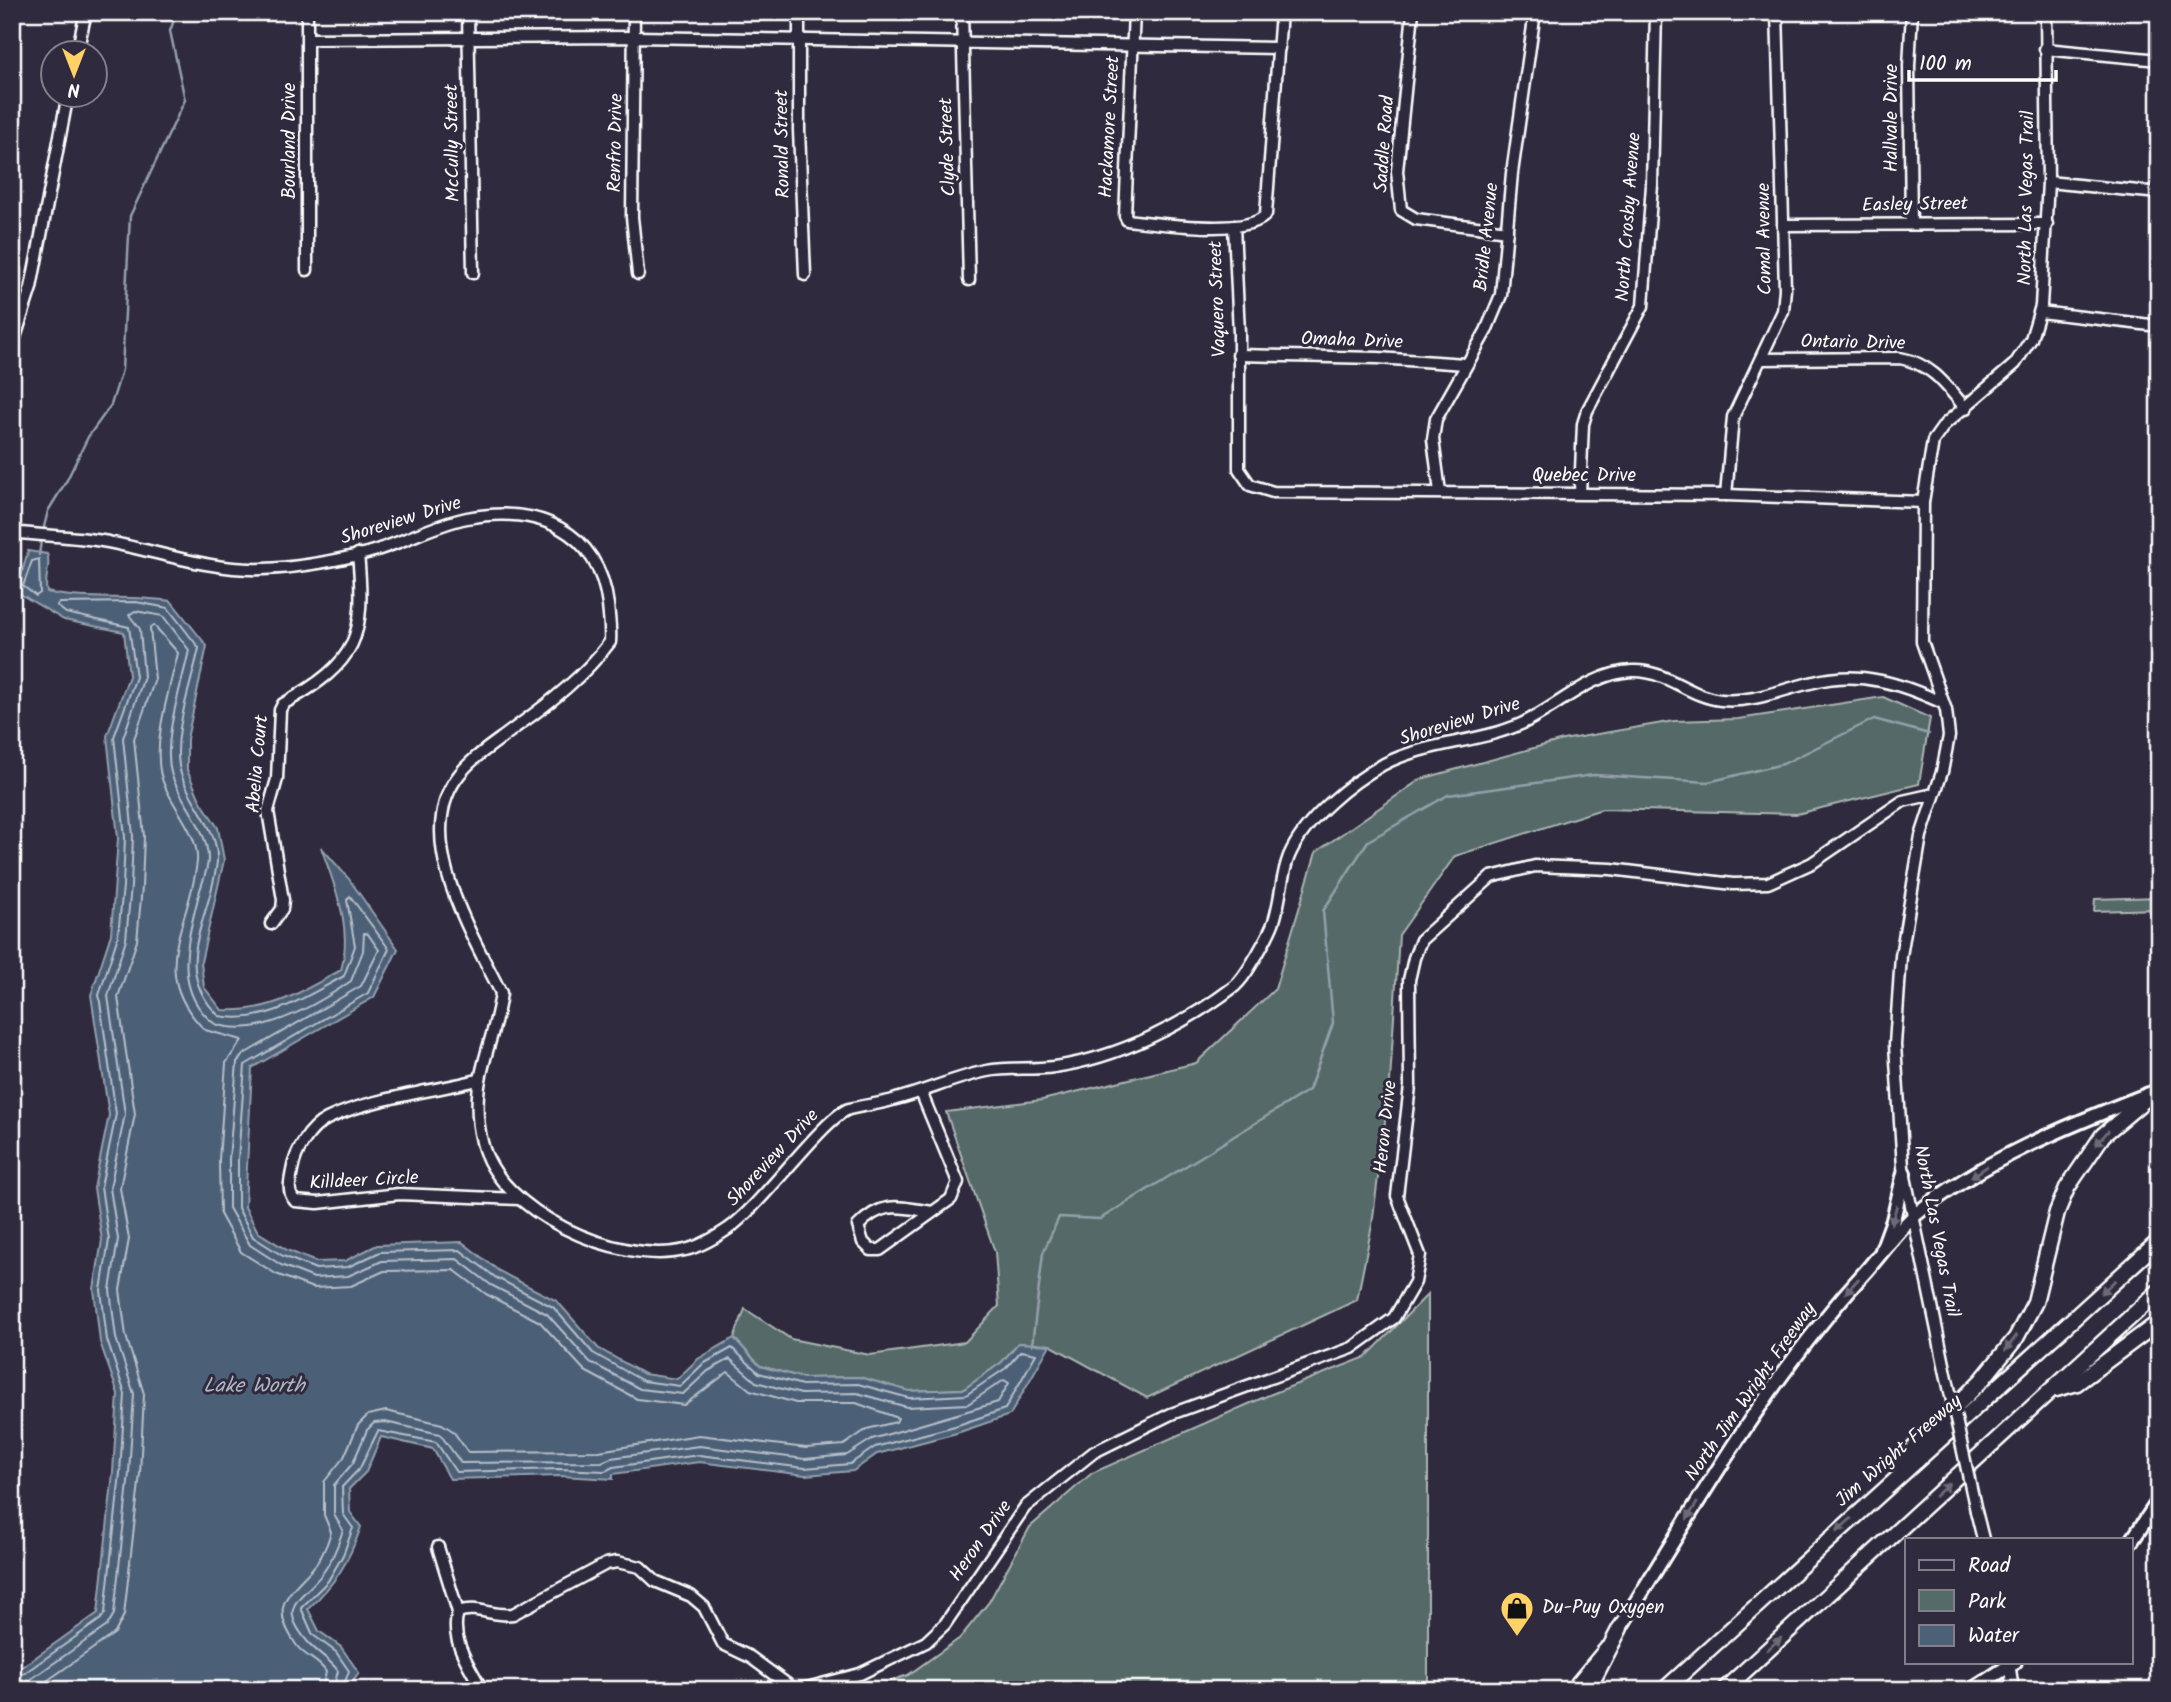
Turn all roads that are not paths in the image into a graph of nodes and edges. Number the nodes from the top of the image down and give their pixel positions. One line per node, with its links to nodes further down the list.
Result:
1 (86, 12): 17 (street)
2 (307, 12): 18 (street, Bourland Drive)
3 (468, 12): 15 (street, McCully Street)
4 (634, 12): 16 (street, Renfro Drive)
5 (799, 12): 19 (street, Ronald Street)
6 (962, 12): 20 (street, Clyde Street)
7 (1134, 12): 21 (street, Hackamore Street)
8 (1281, 12): 22 (street, Vaquero Street)
9 (1413, 12): 32 (street, Saddle Road)
10 (1535, 12): 32 (street, Bridle Avenue)
11 (1656, 12): 47 (street, North Crosby Avenue)
12 (1777, 12): 30 (street, Comal Avenue)
13 (1912, 12): 28 (street, Hallvale Drive)
14 (2046, 12): 23 (street, North Las Vegas Trail)
15 (468, 36): 16 (street); 18 (street); 34 (street, McCully Street)
16 (634, 37): 19 (street); 35 (street, Renfro Drive)
17 (80, 38)
18 (308, 39): 33 (street, Bourland Drive)
19 (799, 40): 20 (street); 36 (street, Ronald Street)
20 (962, 43): 21 (street); 37 (street, Clyde Street)
21 (1131, 44): 22 (street); 31 (street, Hackamore Street)
22 (1279, 48): 31 (street, Vaquero Street)
23 (2045, 48): 24 (street); 26 (street, North Las Vegas Trail)
24 (2159, 60)
25 (65, 108): 40 (street)
26 (2048, 182): 27 (street); 29 (street, North Las Vegas Trail)
27 (2159, 193)
28 (1910, 223): 29 (street, Easley Street); 30 (street, Easley Street)
29 (2047, 223): 38 (street, North Las Vegas Trail)
30 (1783, 225): 42 (street, Comal Avenue)
31 (1234, 226): 41 (street, Vaquero Street)
32 (1507, 231): 43 (street, Bridle Avenue)
33 (307, 270)
34 (473, 273)
35 (638, 274)
36 (804, 275)
37 (969, 280)
38 (2040, 312): 39 (street); 44 (street, North Las Vegas Trail)
39 (2159, 326)
40 (12, 347)
41 (1238, 355): 43 (street, Omaha Drive); 45 (street, Vaquero Street)
42 (1761, 359): 44 (street, Ontario Drive); 48 (street, Comal Avenue)
43 (1465, 365): 46 (street, Bridle Avenue)
44 (1966, 409): 49 (street, North Las Vegas Trail)
45 (1247, 481): 46 (street, Quebec Drive)
46 (1440, 492): 47 (street, Quebec Drive)
47 (1580, 493): 48 (street, Quebec Drive)
48 (1726, 495): 49 (street, Quebec Drive)
49 (1923, 502): 52 (street, North Las Vegas Trail)
50 (12, 531): 51 (street, Shoreview Drive)
51 (358, 554): 54 (street, Abelia Court); 55 (street, Shoreview Drive)
52 (1943, 703): 53 (street, North Las Vegas Trail); 56 (street, Shoreview Drive)
53 (1934, 794): 58 (street, North Las Vegas Trail); 77 (street, Heron Drive)
54 (271, 924)
55 (478, 1080): 59 (street, Shoreview Drive); 59 (street, Killdeer Circle)
56 (921, 1091): 59 (street, Shoreview Drive); 60 (street)
57 (2156, 1091): 61 (main road, North Jim Wright Freeway, one-way to 61); 67 (highway, one-way to 67)
58 (1904, 1173): 61 (street, North Las Vegas Trail); 63 (main road, one-way to 63)
59 (520, 1199)
60 (932, 1212): 60 (street)
61 (1913, 1217): 63 (main road, North Jim Wright Freeway); 69 (street, North Las Vegas Trail, bridge)
62 (2159, 1241): 67 (highway, Jim Wright Freeway, one-way to 67)
63 (1880, 1256): 73 (main road, North Jim Wright Freeway, one-way to 73)
64 (2159, 1291): 66 (highway)
65 (2159, 1322): 66 (highway)
66 (2051, 1390): 81 (highway, one-way to 66)
67 (1894, 1479): 80 (highway, Jim Wright Freeway, one-way to 80)
68 (2159, 1500): 70 (main road)
69 (1983, 1538)
70 (2132, 1540)
71 (438, 1547): 72 (street)
72 (458, 1612): 76 (street); 77 (street)
73 (1620, 1628): 78 (street, North Jim Wright Freeway); 79 (highway)
74 (2011, 1664): 82 (main road)
75 (2012, 1664): 83 (street)
76 (482, 1690)
77 (797, 1690)
78 (1570, 1690)
79 (1588, 1690)
80 (1664, 1690)
81 (1724, 1690)
82 (1972, 1690)
83 (2013, 1690)

